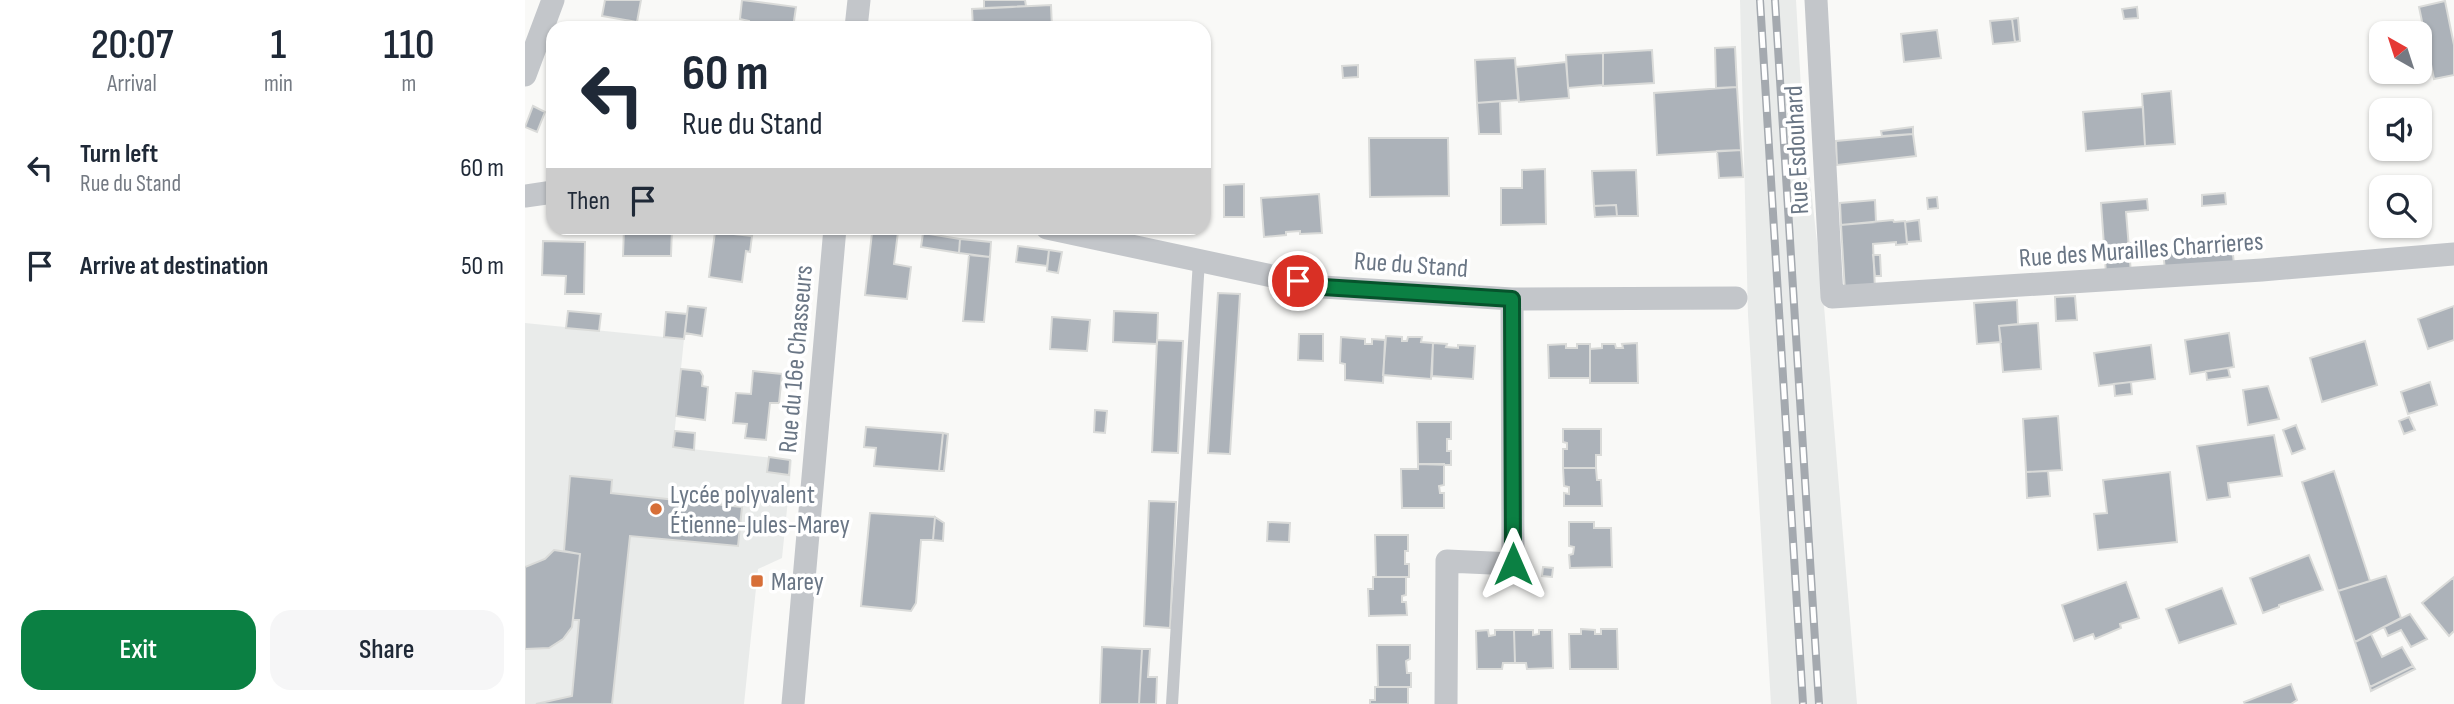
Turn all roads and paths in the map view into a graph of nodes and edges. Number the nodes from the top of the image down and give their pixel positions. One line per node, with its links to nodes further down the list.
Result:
1 (553, 0): 5 (street)
2 (859, 0): 4 (street)
3 (1816, 0): 12 (street, Rue Esdouhard)
4 (857, 21)
5 (525, 75)
6 (546, 193): 7 (street)
7 (525, 196)
8 (834, 235): 15 (street, Rue du 16e Chasseurs)
9 (1080, 235): 11 (street, Rue du Stand)
10 (2454, 254): 12 (street, Rue des Murailles Charrieres)
11 (1199, 260): 14 (street, Rue du Stand); 16 (lane)
12 (1832, 297)
13 (1736, 298): 14 (street, Rue du Stand)
14 (1512, 299): 17 (street)
15 (793, 704)
16 (1173, 704)
17 (1446, 704)

